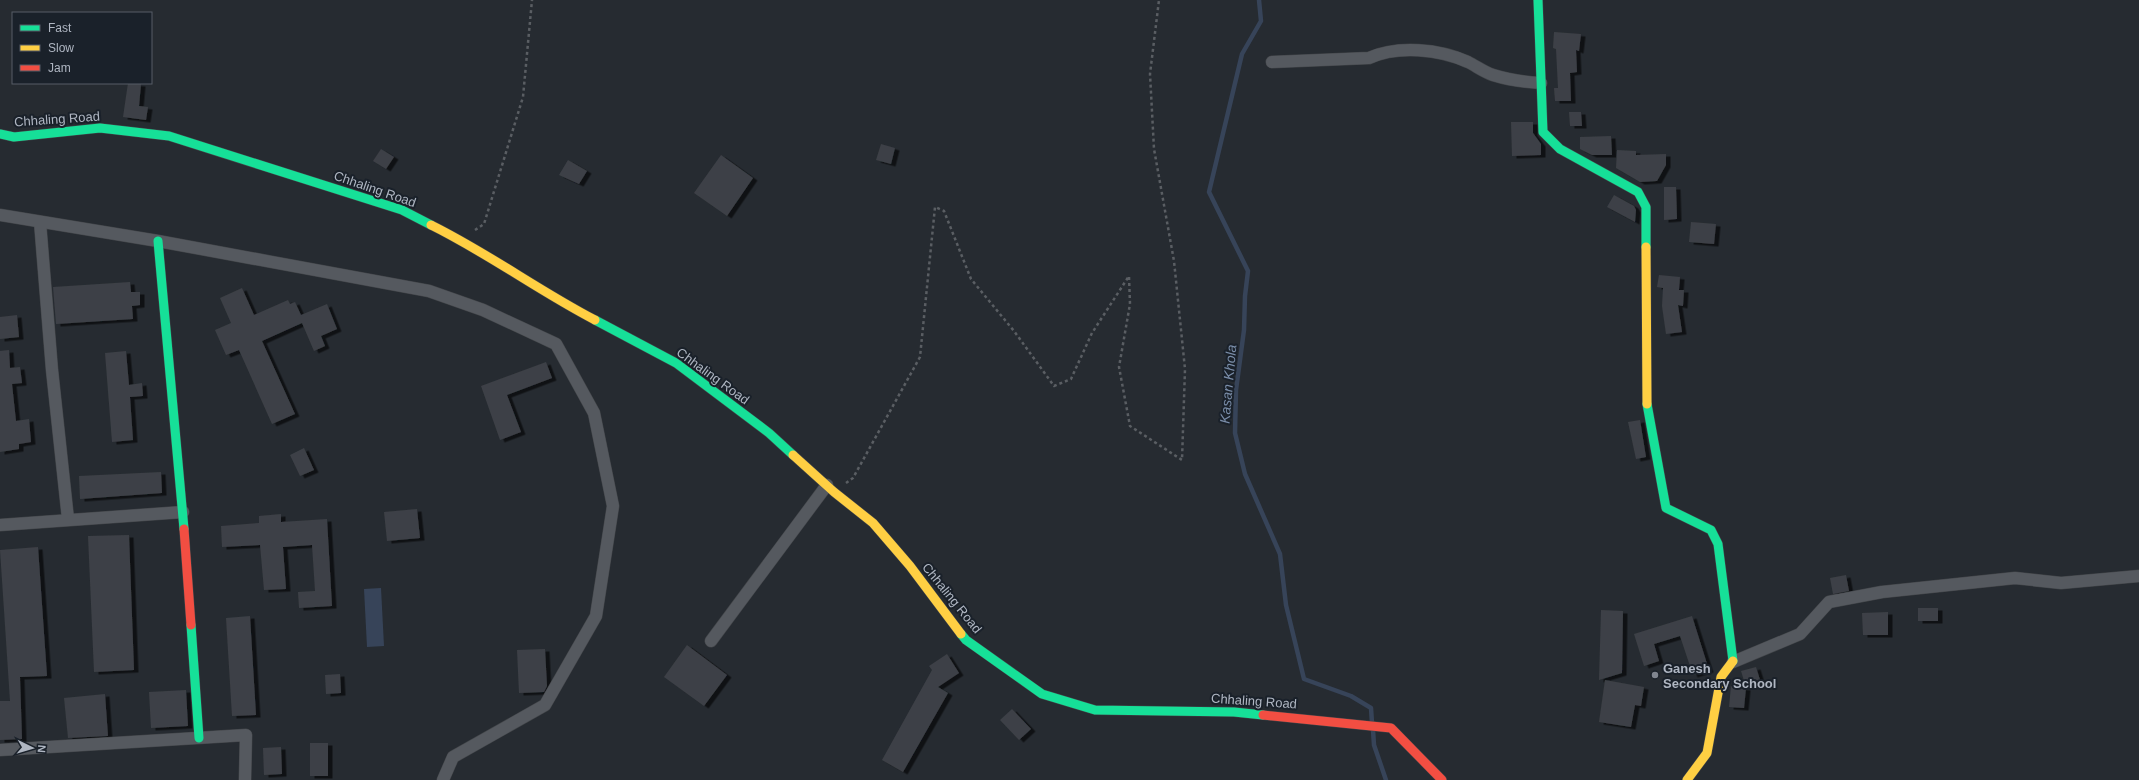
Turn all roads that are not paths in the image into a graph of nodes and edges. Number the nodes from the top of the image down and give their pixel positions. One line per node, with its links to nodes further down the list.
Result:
1 (1538, 0): 3 (street)
2 (1272, 62): 3 (street)
3 (1541, 83): 14 (street)
4 (0, 134): 8 (street, Chhaling Road)
5 (0, 215): 6 (street)
6 (40, 222): 7 (street); 10 (street)
7 (158, 241): 9 (street); 18 (street)
8 (830, 488): 13 (street); 19 (street, Chhaling Road)
9 (183, 512): 10 (street); 15 (street)
10 (68, 519): 11 (street)
11 (0, 525)
12 (2139, 576): 14 (street)
13 (711, 641)
14 (1733, 662): 20 (street)
15 (199, 738): 16 (street); 17 (street)
16 (0, 750)
17 (245, 780)
18 (444, 780)
19 (1442, 780)
20 (1686, 780)

